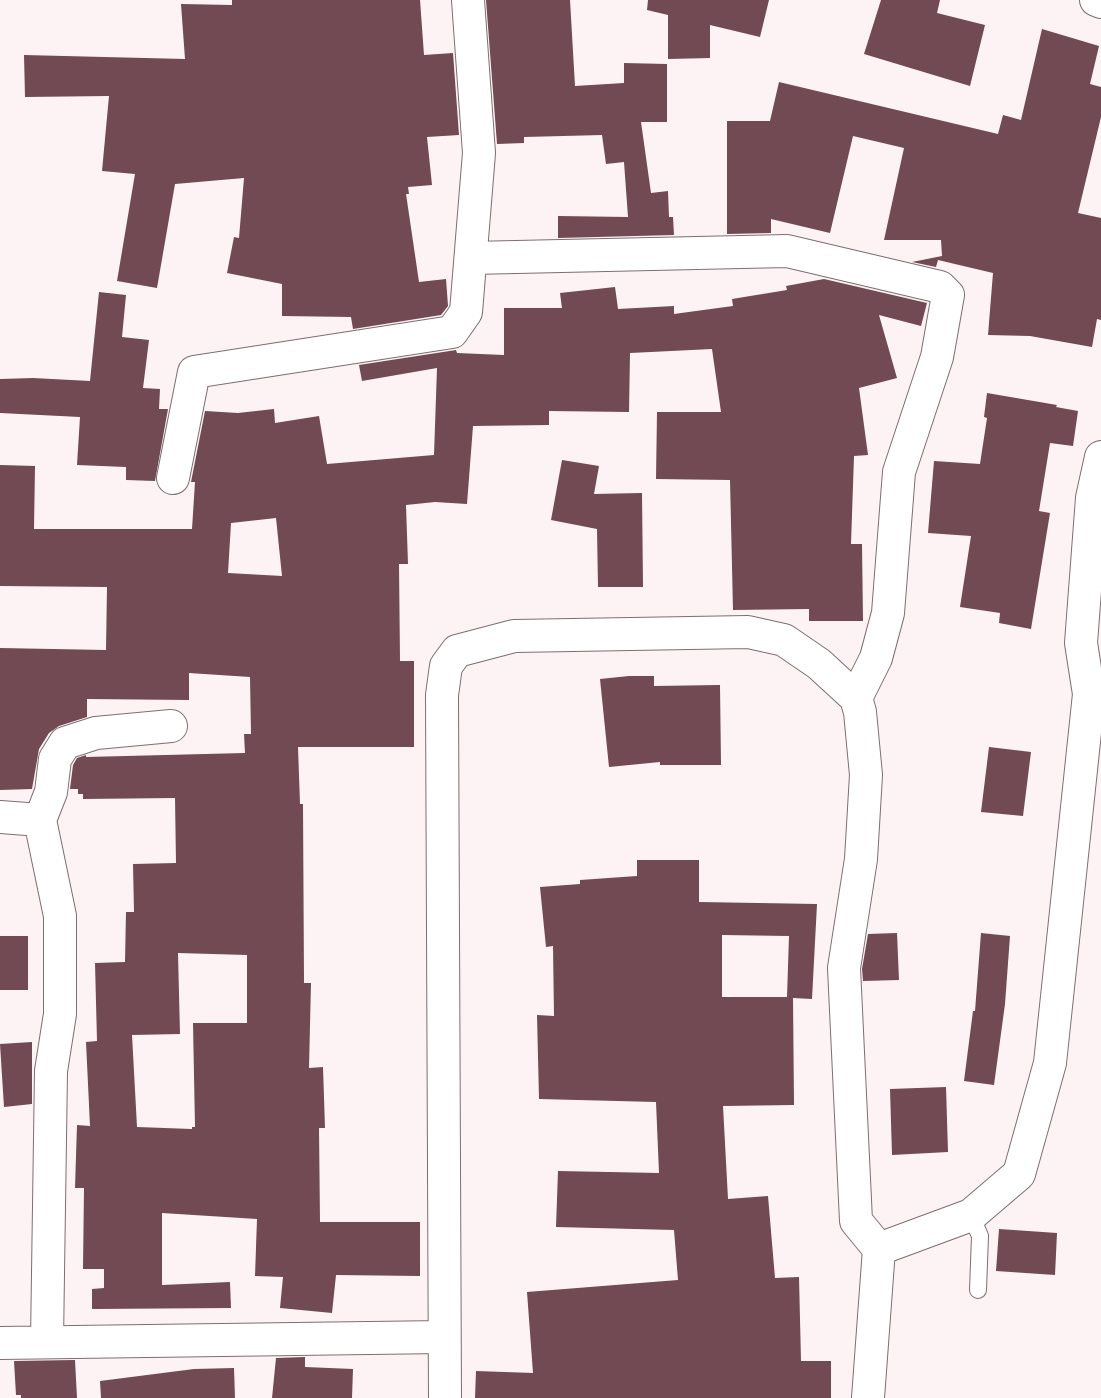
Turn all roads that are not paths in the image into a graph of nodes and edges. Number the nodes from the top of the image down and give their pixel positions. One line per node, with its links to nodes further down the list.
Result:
1 (468, 0): 4 (street)
2 (1096, 0): 3 (street)
3 (1101, 2)
4 (471, 258): 6 (street); 7 (street)
5 (1101, 457): 11 (street)
6 (173, 478)
7 (856, 698): 12 (street); 14 (street)
8 (172, 726): 10 (street)
9 (0, 817): 10 (street)
10 (40, 820): 15 (street)
11 (971, 1215): 12 (street); 13 (lane)
12 (879, 1249): 18 (street)
13 (978, 1290)
14 (443, 1337): 15 (street); 17 (street)
15 (47, 1341): 16 (street)
16 (0, 1343)
17 (445, 1398)
18 (868, 1398)

